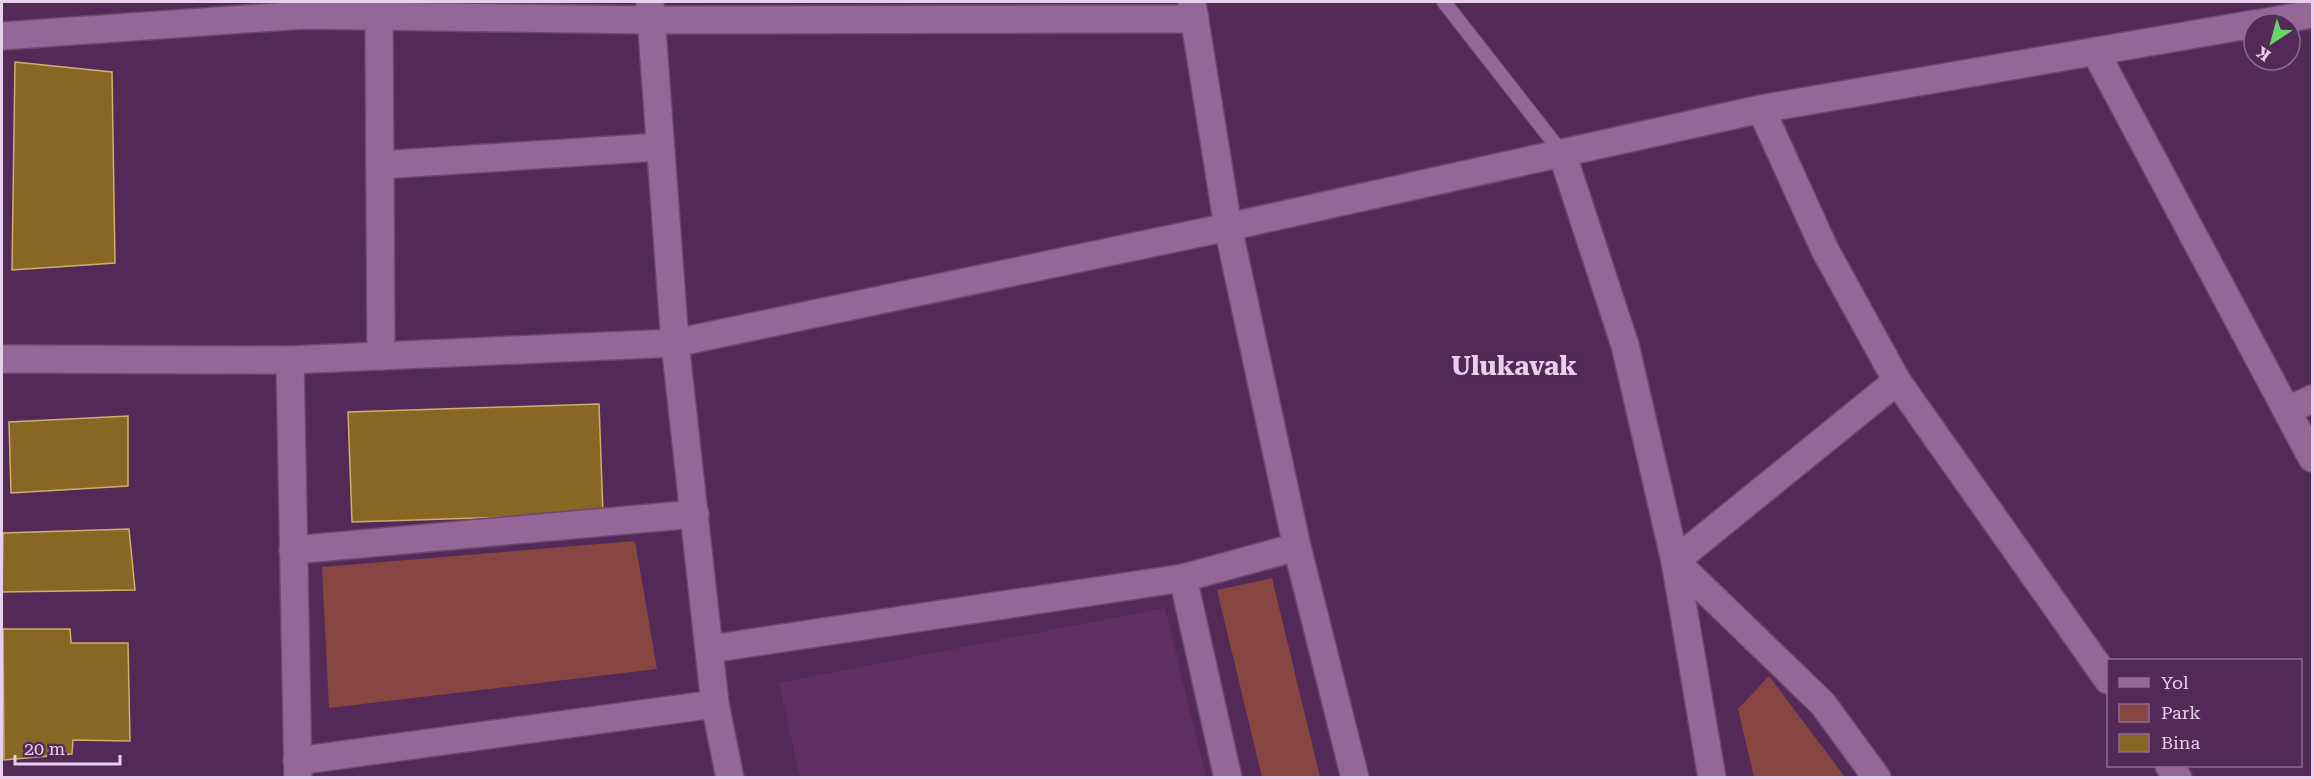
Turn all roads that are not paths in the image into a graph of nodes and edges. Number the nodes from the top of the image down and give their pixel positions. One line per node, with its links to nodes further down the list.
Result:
1 (1444, 2): 11 (lane)
2 (304, 8): 5 (street); 7 (street)
3 (1193, 10): 4 (street); 13 (street)
4 (650, 11): 5 (street); 10 (street)
5 (379, 16): 12 (street)
6 (2242, 26): 8 (street)
7 (2, 36)
8 (2096, 51): 9 (street); 20 (street)
9 (1761, 109): 11 (street); 18 (street)
10 (659, 147): 12 (street); 14 (street)
11 (1562, 153): 13 (street); 25 (street)
12 (380, 165): 15 (street)
13 (1228, 227): 14 (street); 23 (street)
14 (675, 343): 15 (street); 22 (street)
15 (381, 356): 17 (street)
16 (2, 359): 17 (street)
17 (290, 360): 24 (street)
18 (1897, 381): 25 (street); 28 (street)
19 (2313, 399): 20 (street)
20 (2288, 410): 21 (street)
21 (2313, 458)
22 (695, 514): 24 (street); 27 (street)
23 (1297, 548): 26 (street); 33 (street)
24 (293, 550): 30 (street)
25 (1675, 561): 34 (street); 35 (street)
26 (1183, 578): 27 (street); 32 (street)
27 (710, 649): 29 (street)
28 (2107, 677)
29 (715, 704): 30 (street); 31 (street)
30 (298, 769)
31 (730, 777)
32 (1228, 777)
33 (1355, 777)
34 (1712, 777)
35 (1877, 777)

